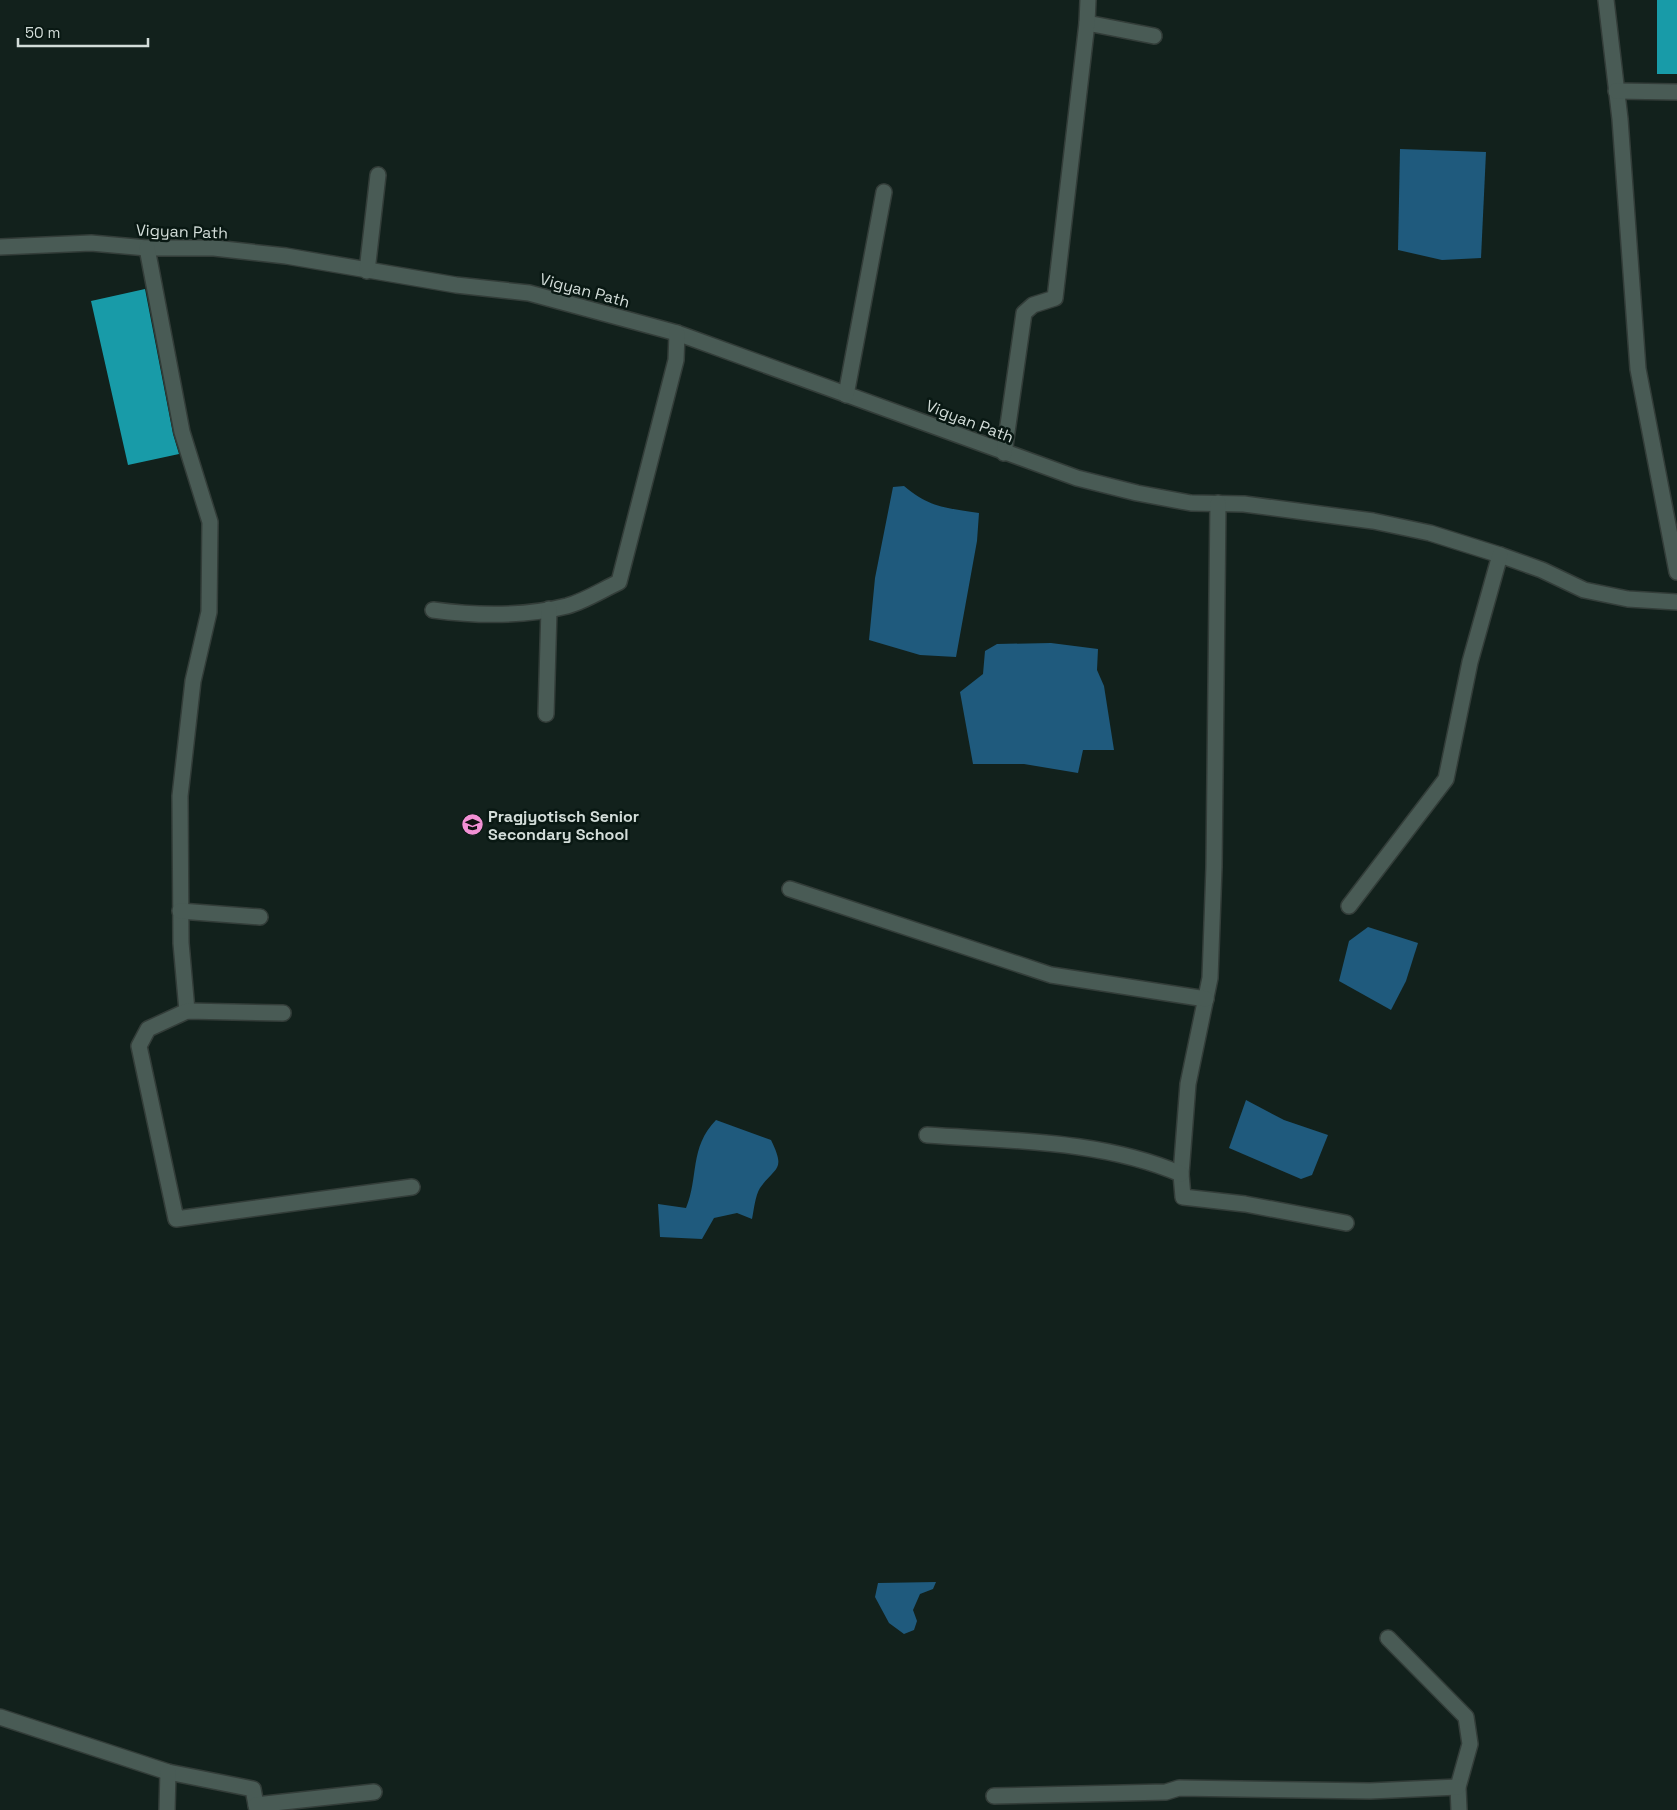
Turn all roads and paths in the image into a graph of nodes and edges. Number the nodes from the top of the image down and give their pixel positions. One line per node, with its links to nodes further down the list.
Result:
1 (1088, 0): 3 (street)
2 (1606, 0): 5 (street)
3 (1087, 23): 4 (street); 14 (street)
4 (1154, 36)
5 (1616, 91): 6 (street); 17 (street)
6 (1677, 92)
7 (378, 175): 11 (street)
8 (884, 192): 13 (street)
9 (0, 248): 10 (street, Vigyan Path)
10 (147, 248): 11 (street, Vigyan Path); 24 (street)
11 (367, 271): 12 (street, Vigyan Path)
12 (677, 333): 13 (street, Vigyan Path); 19 (street)
13 (846, 395): 14 (street, Vigyan Path)
14 (1004, 453): 15 (street, Vigyan Path)
15 (1218, 504): 16 (street, Vigyan Path); 26 (street)
16 (1500, 555): 18 (street, Vigyan Path); 23 (street)
17 (1677, 572)
18 (1677, 602)
19 (549, 609): 20 (street); 21 (street)
20 (433, 610)
21 (546, 714)
22 (790, 889): 26 (street)
23 (1349, 906)
24 (180, 911): 25 (street); 27 (street)
25 (260, 917)
26 (1206, 999): 30 (street)
27 (187, 1011): 28 (street); 31 (street)
28 (283, 1013)
29 (927, 1135): 30 (street)
30 (1181, 1174): 32 (street)
31 (412, 1187)
32 (1346, 1223)
33 (1388, 1638): 36 (street)
34 (0, 1717): 35 (street)
35 (168, 1772): 39 (street); 40 (street)
36 (1458, 1788): 38 (street); 41 (street)
37 (374, 1792): 39 (street)
38 (994, 1796)
39 (257, 1808)
40 (166, 1810)
41 (1460, 1810)

